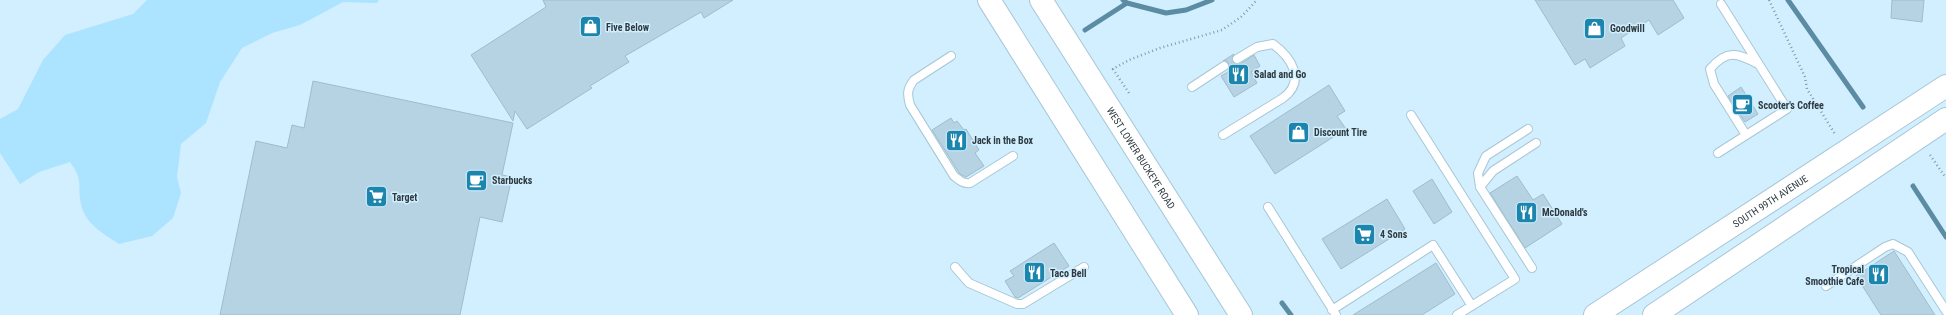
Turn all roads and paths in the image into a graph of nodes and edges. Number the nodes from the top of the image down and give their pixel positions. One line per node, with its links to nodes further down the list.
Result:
1 (989, 0): 33 (main road)
2 (1041, 0): 34 (main road, WEST LOWER BUCKEYE ROAD)
3 (1257, 0): 12 (path)
4 (1769, 0): 16 (path)
5 (1721, 4): 8 (lane)
6 (951, 56): 22 (lane)
7 (1237, 59): 17 (lane)
8 (1759, 64): 18 (lane); 18 (lane)
9 (1224, 66): 11 (lane)
10 (1946, 86): 36 (main road, SOUTH 99TH AVENUE)
11 (1192, 87)
12 (1129, 93)
13 (1411, 115): 30 (lane)
14 (1946, 119): 37 (main road)
15 (1528, 129): 24 (lane)
16 (1835, 134)
17 (1223, 135)
18 (1746, 135): 20 (lane)
19 (1536, 143): 24 (lane)
20 (1718, 153)
21 (1930, 155): 23 (path)
22 (1013, 156)
23 (1946, 178)
24 (1480, 187): 28 (lane)
25 (1268, 207): 32 (lane)
26 (955, 267): 27 (lane)
27 (1084, 267)
28 (1532, 268)
29 (1826, 286): 31 (lane)
30 (1472, 306): 32 (lane); 35 (lane)
31 (1946, 311)
32 (1334, 312)
33 (1187, 315)
34 (1241, 315)
35 (1457, 315)
36 (1595, 315)
37 (1654, 315)

